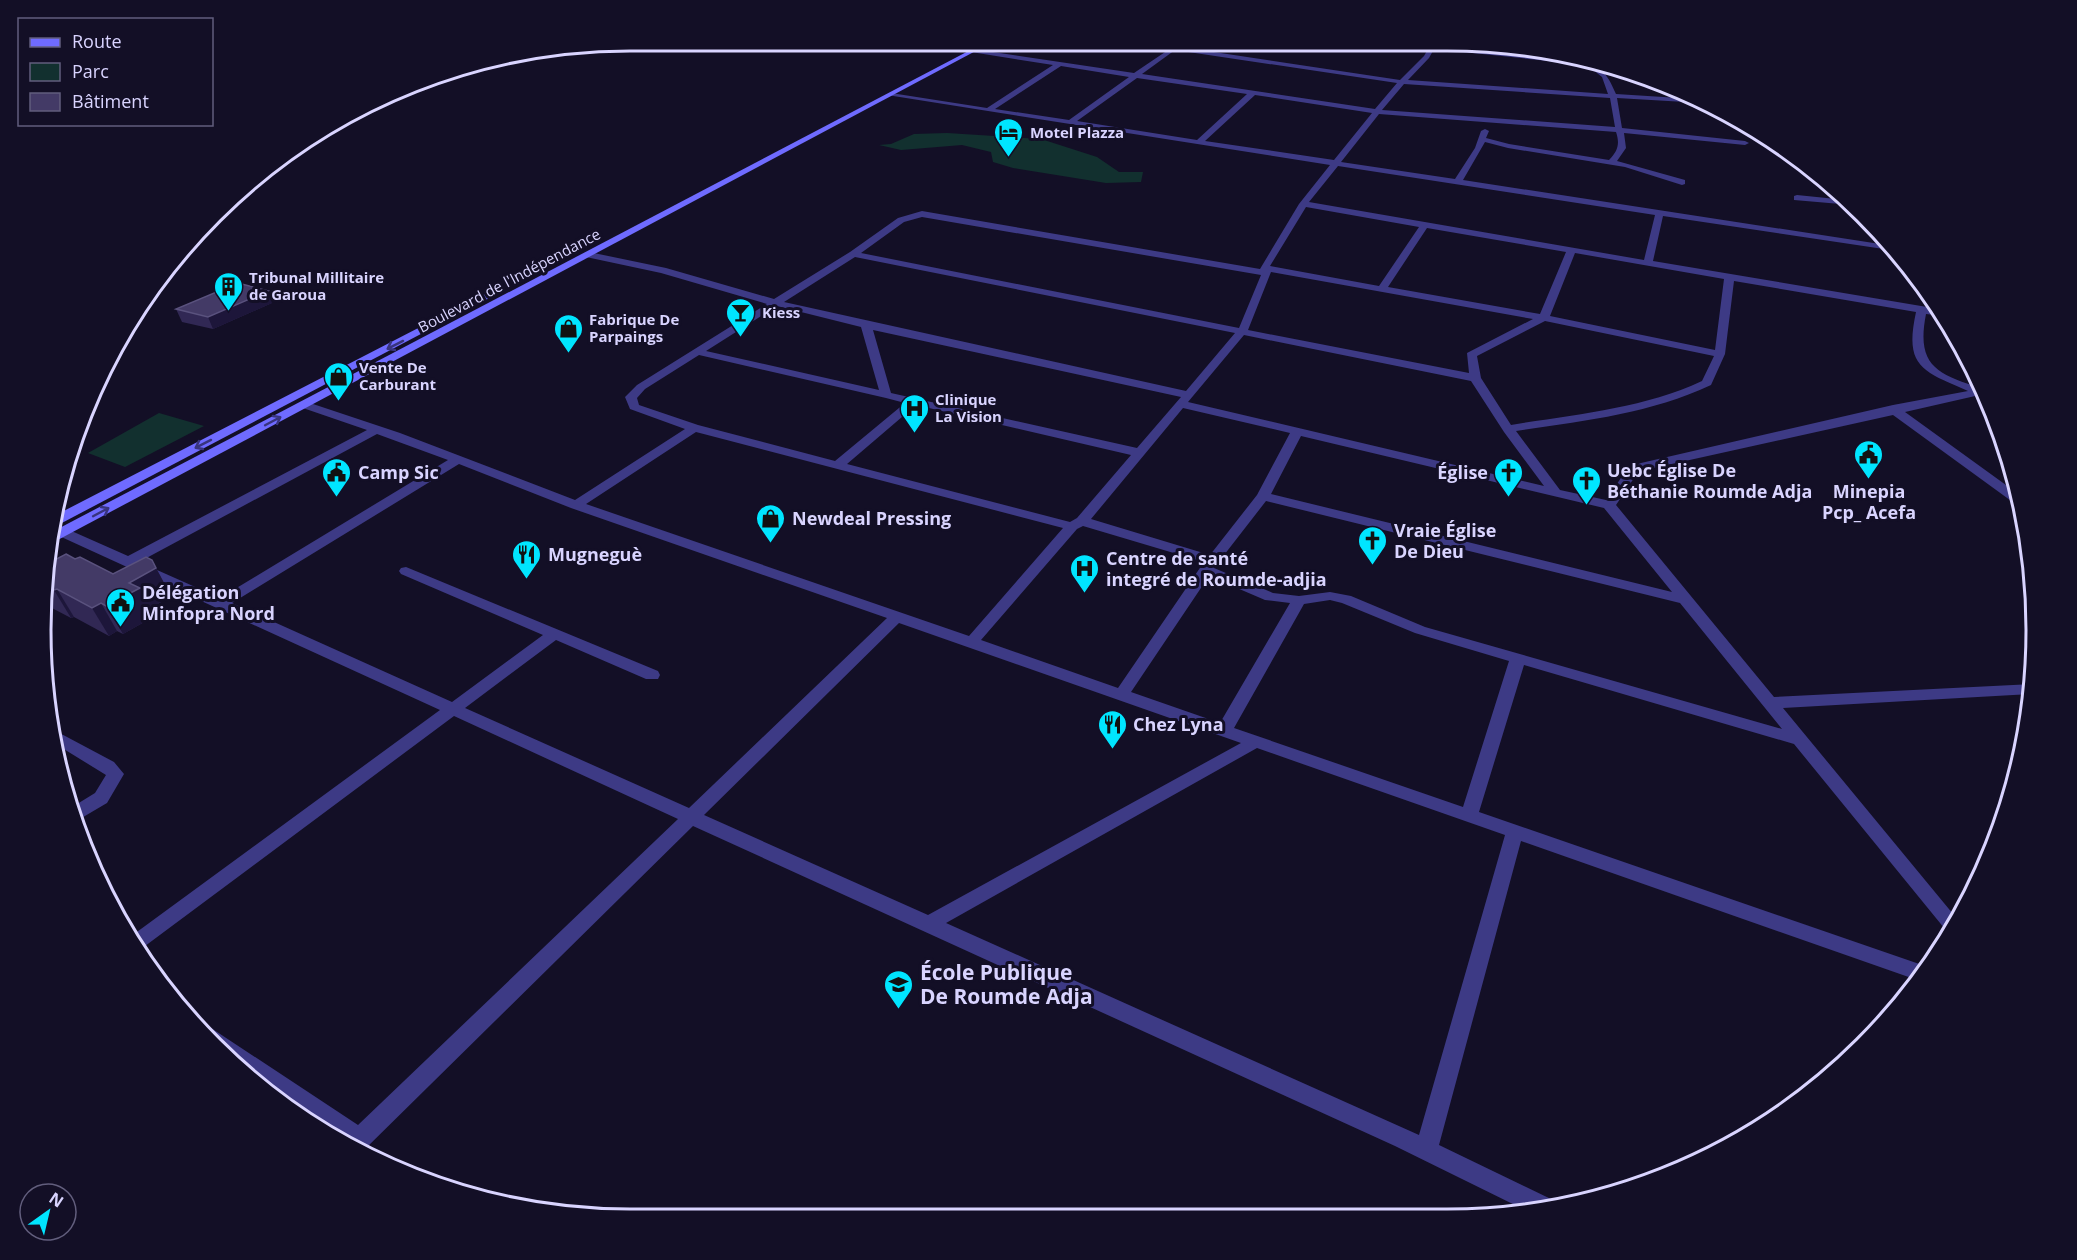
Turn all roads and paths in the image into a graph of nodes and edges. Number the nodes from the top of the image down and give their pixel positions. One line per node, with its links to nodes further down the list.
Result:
1 (966, 51): 70 (main road, Boulevard de l'Indépendance, one-way to 70)
2 (967, 51): 14 (main road, Boulevard de l'Indépendance)
3 (994, 51): 9 (street)
4 (1169, 51): 11 (street)
5 (1201, 51): 12 (street)
6 (1430, 51): 12 (street)
7 (1480, 52): 8 (street)
8 (1528, 57)
9 (1060, 64): 11 (street); 17 (street)
10 (1600, 72): 15 (street)
11 (1135, 75): 13 (street); 20 (street)
12 (1402, 82): 15 (street); 18 (street)
13 (1252, 93): 18 (street); 23 (street)
14 (891, 95): 17 (street); 37 (main road, Boulevard de l'Indépendance)
15 (1613, 96): 16 (street); 21 (street)
16 (1679, 100)
17 (990, 109): 20 (street)
18 (1377, 112): 19 (street); 26 (street)
19 (1488, 120): 21 (street); 22 (street)
20 (1072, 121): 23 (street)
21 (1619, 130): 24 (street); 25 (street)
22 (1482, 138): 25 (street); 27 (street)
23 (1200, 141): 26 (street)
24 (1745, 143)
25 (1611, 162): 28 (street)
26 (1338, 163): 27 (street); 31 (street)
27 (1458, 181): 32 (street)
28 (1682, 182)
29 (1797, 198): 30 (street)
30 (1836, 202)
31 (1303, 204): 33 (street); 39 (street)
32 (1660, 211): 34 (street); 38 (street)
33 (1424, 226): 35 (street); 41 (street)
34 (1881, 247)
35 (1570, 251): 38 (street); 45 (street)
36 (853, 254): 39 (street); 42 (street); 47 (street)
37 (589, 255): 42 (street); 56 (main road, Boulevard de l'Indépendance)
38 (1648, 263): 40 (street)
39 (1265, 270): 41 (street); 47 (street)
40 (1729, 277): 43 (street); 49 (street)
41 (1381, 290): 45 (street)
42 (775, 303): 46 (street); 48 (street)
43 (1922, 310): 44 (street); 51 (street)
44 (1930, 311)
45 (1544, 318): 49 (street); 50 (street)
46 (866, 325): 53 (street); 54 (street)
47 (1243, 330): 50 (street); 54 (street)
48 (698, 352): 53 (street); 58 (street)
49 (1720, 354): 59 (street)
50 (1475, 378): 59 (street)
51 (1972, 387)
52 (1975, 392): 57 (street)
53 (886, 395): 55 (street)
54 (1185, 400): 61 (street); 62 (street)
55 (914, 401): 62 (street); 64 (street)
56 (304, 405): 63 (street); 71 (main road, Boulevard de l'Indépendance, one-way to 56)
57 (1893, 409): 66 (street); 69 (street)
58 (694, 428): 64 (street); 68 (street)
59 (1508, 429): 65 (street)
60 (371, 433): 74 (street)
61 (1296, 433): 65 (street); 67 (street)
62 (1141, 453): 72 (street)
63 (457, 460): 68 (street); 79 (street)
64 (839, 464): 72 (street)
65 (1554, 490): 69 (street)
66 (2009, 493)
67 (1263, 496): 75 (street); 78 (street)
68 (576, 505): 80 (street)
69 (1609, 505): 78 (street)
70 (61, 523)
71 (61, 523)
72 (1077, 523): 75 (street); 82 (street)
73 (60, 529): 74 (street)
74 (126, 563): 79 (street)
75 (1209, 564): 77 (street); 86 (street)
76 (406, 571): 81 (street)
77 (1299, 600): 83 (street); 89 (street)
78 (1688, 600): 87 (street)
79 (221, 604): 88 (street)
80 (897, 617): 82 (street); 95 (street)
81 (554, 633): 84 (street); 88 (street)
82 (971, 643): 86 (street)
83 (1518, 658): 91 (street); 94 (street)
84 (652, 675)
85 (2023, 689): 87 (street)
86 (1120, 695): 89 (street)
87 (1771, 703): 91 (street)
88 (452, 709): 95 (street); 99 (street)
89 (1224, 731): 92 (street)
90 (62, 740): 93 (street)
91 (1801, 740): 97 (street)
92 (1255, 742): 94 (street); 98 (street)
93 (80, 811)
94 (1468, 816): 96 (street)
95 (691, 817): 98 (street); 103 (street)
96 (1515, 832): 100 (street); 104 (street)
97 (1947, 921)
98 (928, 924): 104 (street)
99 (141, 940)
100 (1914, 971)
101 (252, 1068): 102 (street)
102 (342, 1132)
103 (358, 1140)
104 (1426, 1150): 105 (street)
105 (1533, 1202)

